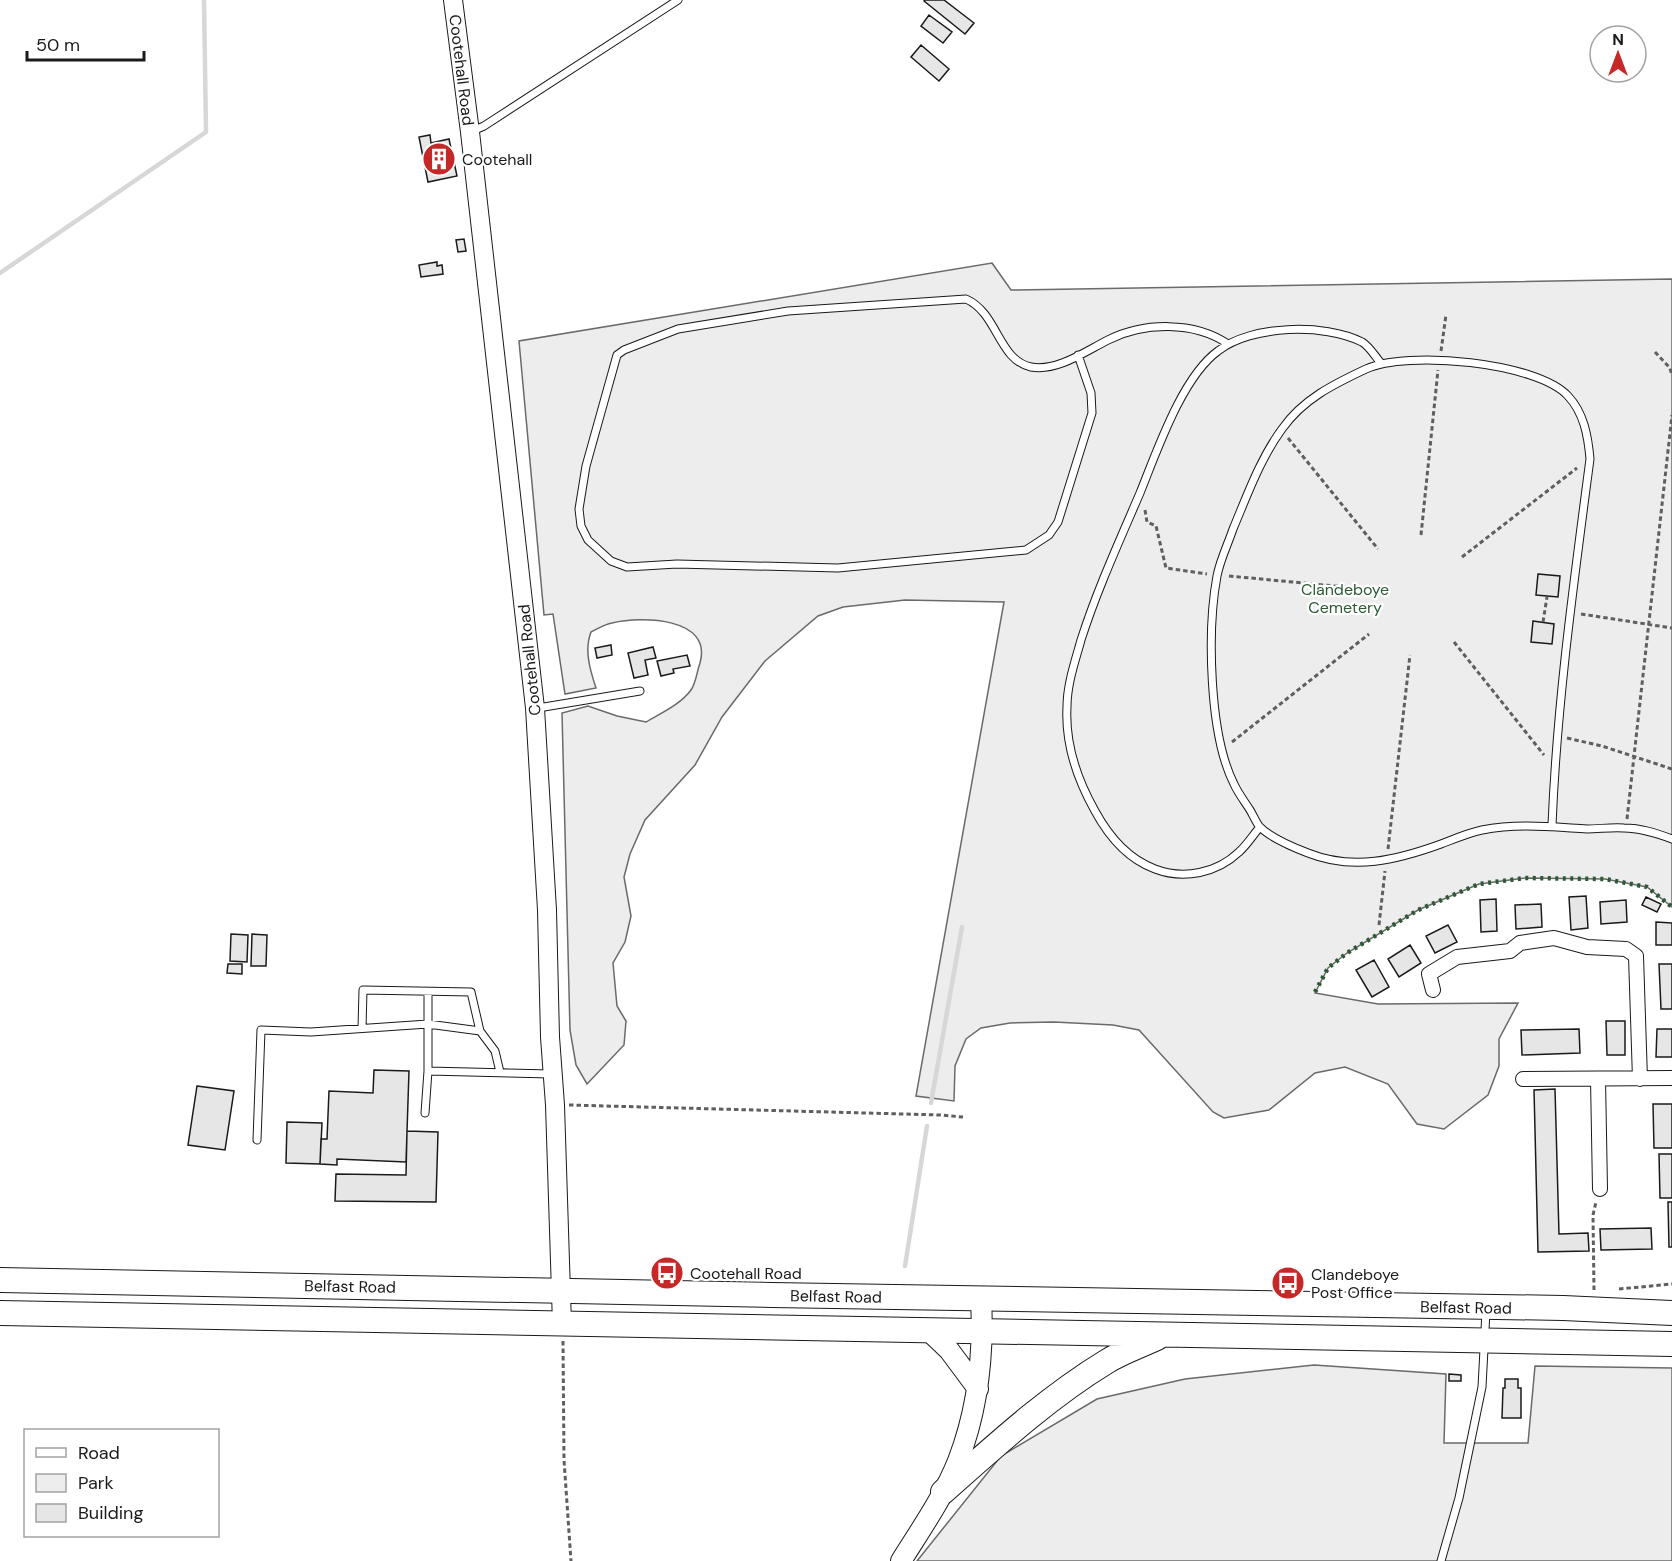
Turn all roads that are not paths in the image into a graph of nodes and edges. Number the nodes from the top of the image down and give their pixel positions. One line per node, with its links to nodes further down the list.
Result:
1 (453, 0): 3 (street, Cootehall Road)
2 (678, 0): 3 (lane)
3 (470, 132): 8 (street, Cootehall Road)
4 (1228, 344): 5 (lane); 6 (lane); 10 (lane)
5 (1078, 356): 5 (lane)
6 (1380, 362): 9 (lane); 10 (lane)
7 (640, 691): 8 (lane)
8 (535, 708): 19 (street, Cootehall Road)
9 (1552, 825): 10 (lane); 11 (lane)
10 (1260, 827)
11 (1672, 839)
12 (1433, 990): 23 (street)
13 (428, 992): 14 (lane); 15 (lane); 16 (lane)
14 (428, 1024): 15 (lane); 16 (lane); 17 (lane)
15 (362, 1028): 25 (lane)
16 (480, 1032): 18 (lane)
17 (428, 1071): 18 (lane); 24 (lane)
18 (500, 1072): 19 (lane)
19 (554, 1074): 28 (street, Cootehall Road)
20 (1672, 1078): 23 (street)
21 (1523, 1079): 22 (street)
22 (1598, 1079): 23 (street); 26 (street)
23 (1640, 1079)
24 (425, 1113)
25 (257, 1140)
26 (1600, 1189)
27 (0, 1280): 28 (highway, Belfast Road)
28 (560, 1291): 30 (highway, Belfast Road); 35 (street, Cootehall Road)
29 (1672, 1295): 32 (highway)
30 (981, 1299): 31 (highway, Belfast Road); 37 (main road)
31 (1486, 1307): 32 (highway, Belfast Road); 39 (lane)
32 (1563, 1308): 33 (highway, Belfast Road)
33 (1672, 1312)
34 (0, 1313): 35 (highway, Belfast Road)
35 (562, 1324): 36 (highway, Belfast Road)
36 (928, 1330): 37 (highway, Belfast Road); 41 (main road)
37 (983, 1331): 38 (highway, Belfast Road); 41 (main road)
38 (1164, 1335): 39 (highway, Belfast Road); 42 (highway)
39 (1486, 1341): 40 (highway, Belfast Road); 44 (lane)
40 (1672, 1344)
41 (978, 1389): 42 (main road)
42 (943, 1492): 43 (main road)
43 (901, 1561)
44 (1441, 1561)

